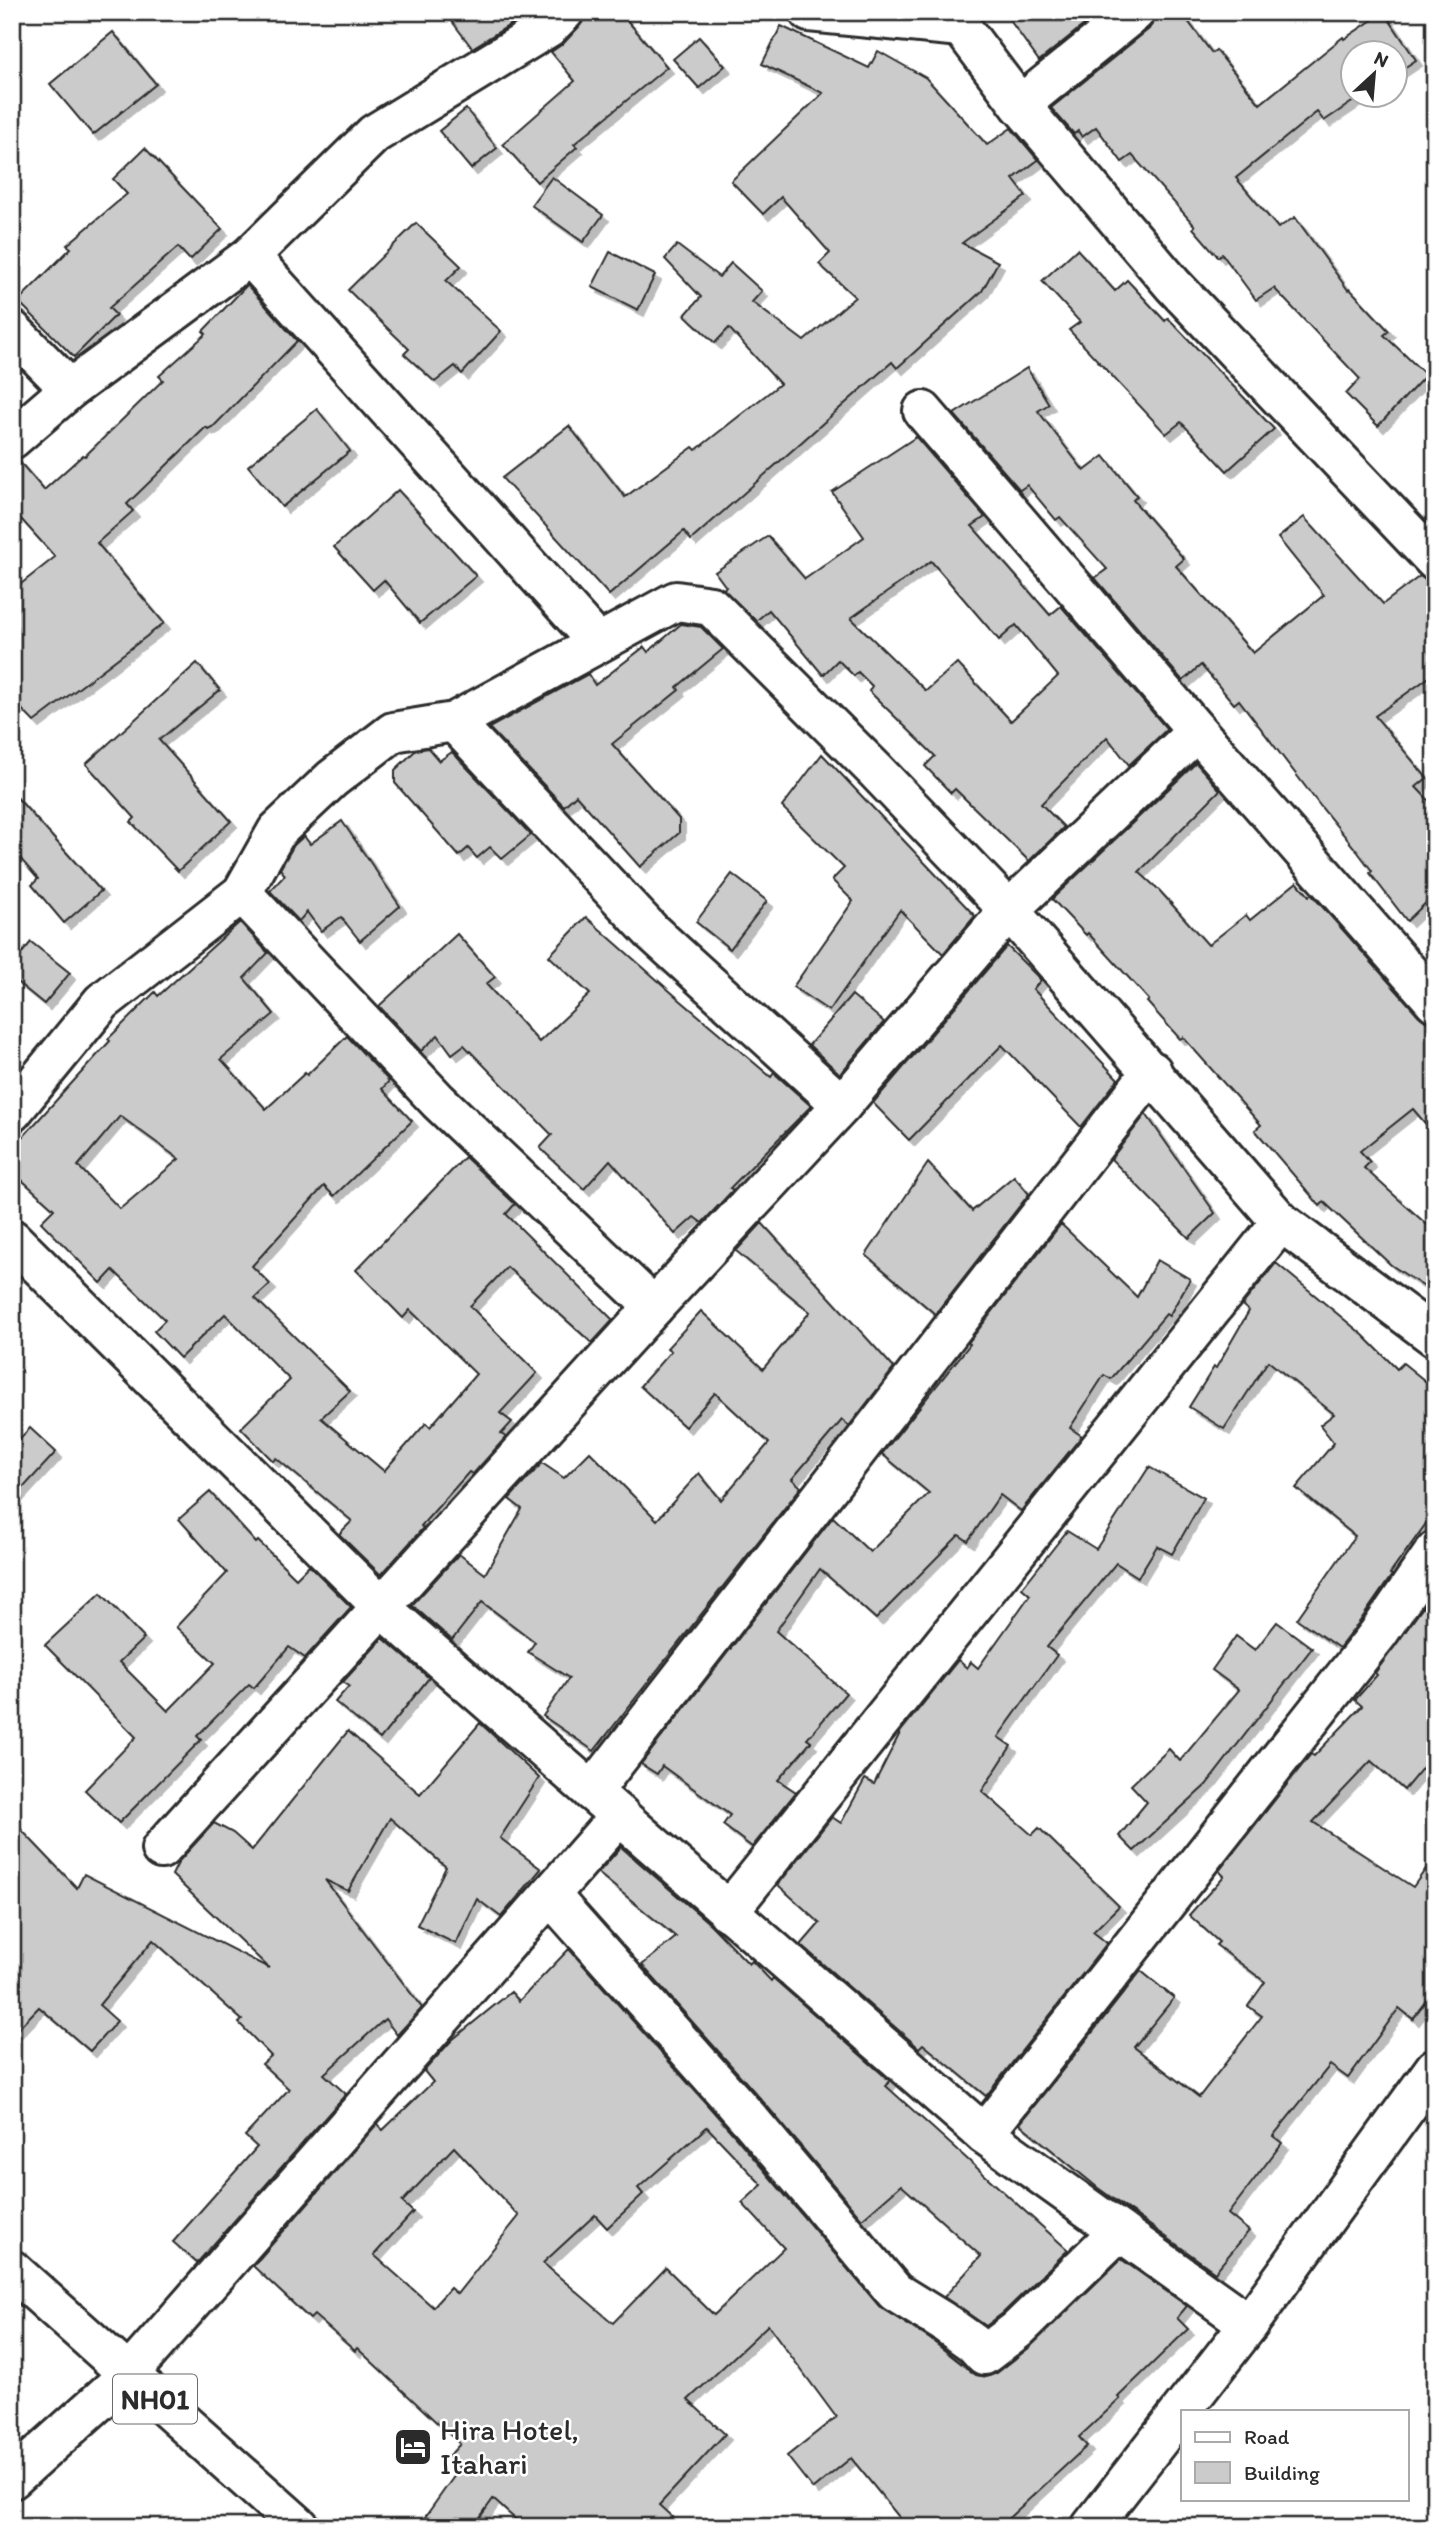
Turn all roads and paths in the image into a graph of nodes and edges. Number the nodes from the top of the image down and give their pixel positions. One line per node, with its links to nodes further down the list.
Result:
1 (564, 12): 6 (main road)
2 (809, 12): 4 (main road)
3 (1135, 12): 5 (main road)
4 (956, 20): 5 (main road)
5 (1020, 105): 11 (main road)
6 (250, 256): 8 (main road); 12 (main road)
7 (12, 330): 8 (main road)
8 (70, 389): 10 (main road)
9 (923, 411): 14 (main road)
10 (12, 439)
11 (1435, 561)
12 (598, 643): 13 (main road); 16 (main road)
13 (454, 722): 15 (main road); 19 (main road)
14 (1197, 731): 16 (main road); 17 (main road)
15 (242, 893): 20 (main road); 23 (main road)
16 (1009, 909): 18 (main road); 19 (main road)
17 (1435, 1002)
18 (1152, 1071): 21 (main road); 27 (main road)
19 (842, 1105): 23 (main road)
20 (12, 1112)
21 (1281, 1222): 24 (main road); 30 (main road)
22 (12, 1239): 26 (main road)
23 (654, 1307): 26 (main road)
24 (1435, 1337)
25 (1435, 1551): 32 (main road)
26 (382, 1608): 27 (main road); 28 (main road)
27 (606, 1804): 29 (main road); 30 (main road)
28 (161, 1849)
29 (550, 1895): 33 (main road); 36 (main road)
30 (728, 1912): 32 (main road)
31 (1435, 2068): 35 (main road)
32 (984, 2134): 33 (main road)
33 (1119, 2231): 35 (main road)
34 (12, 2270): 36 (main road, NH01)
35 (1249, 2324): 37 (main road)
36 (128, 2375): 39 (main road); 40 (main road, NH01)
37 (1182, 2410)
38 (1181, 2411): 41 (main road)
39 (12, 2479)
40 (300, 2527)
41 (1091, 2527)

